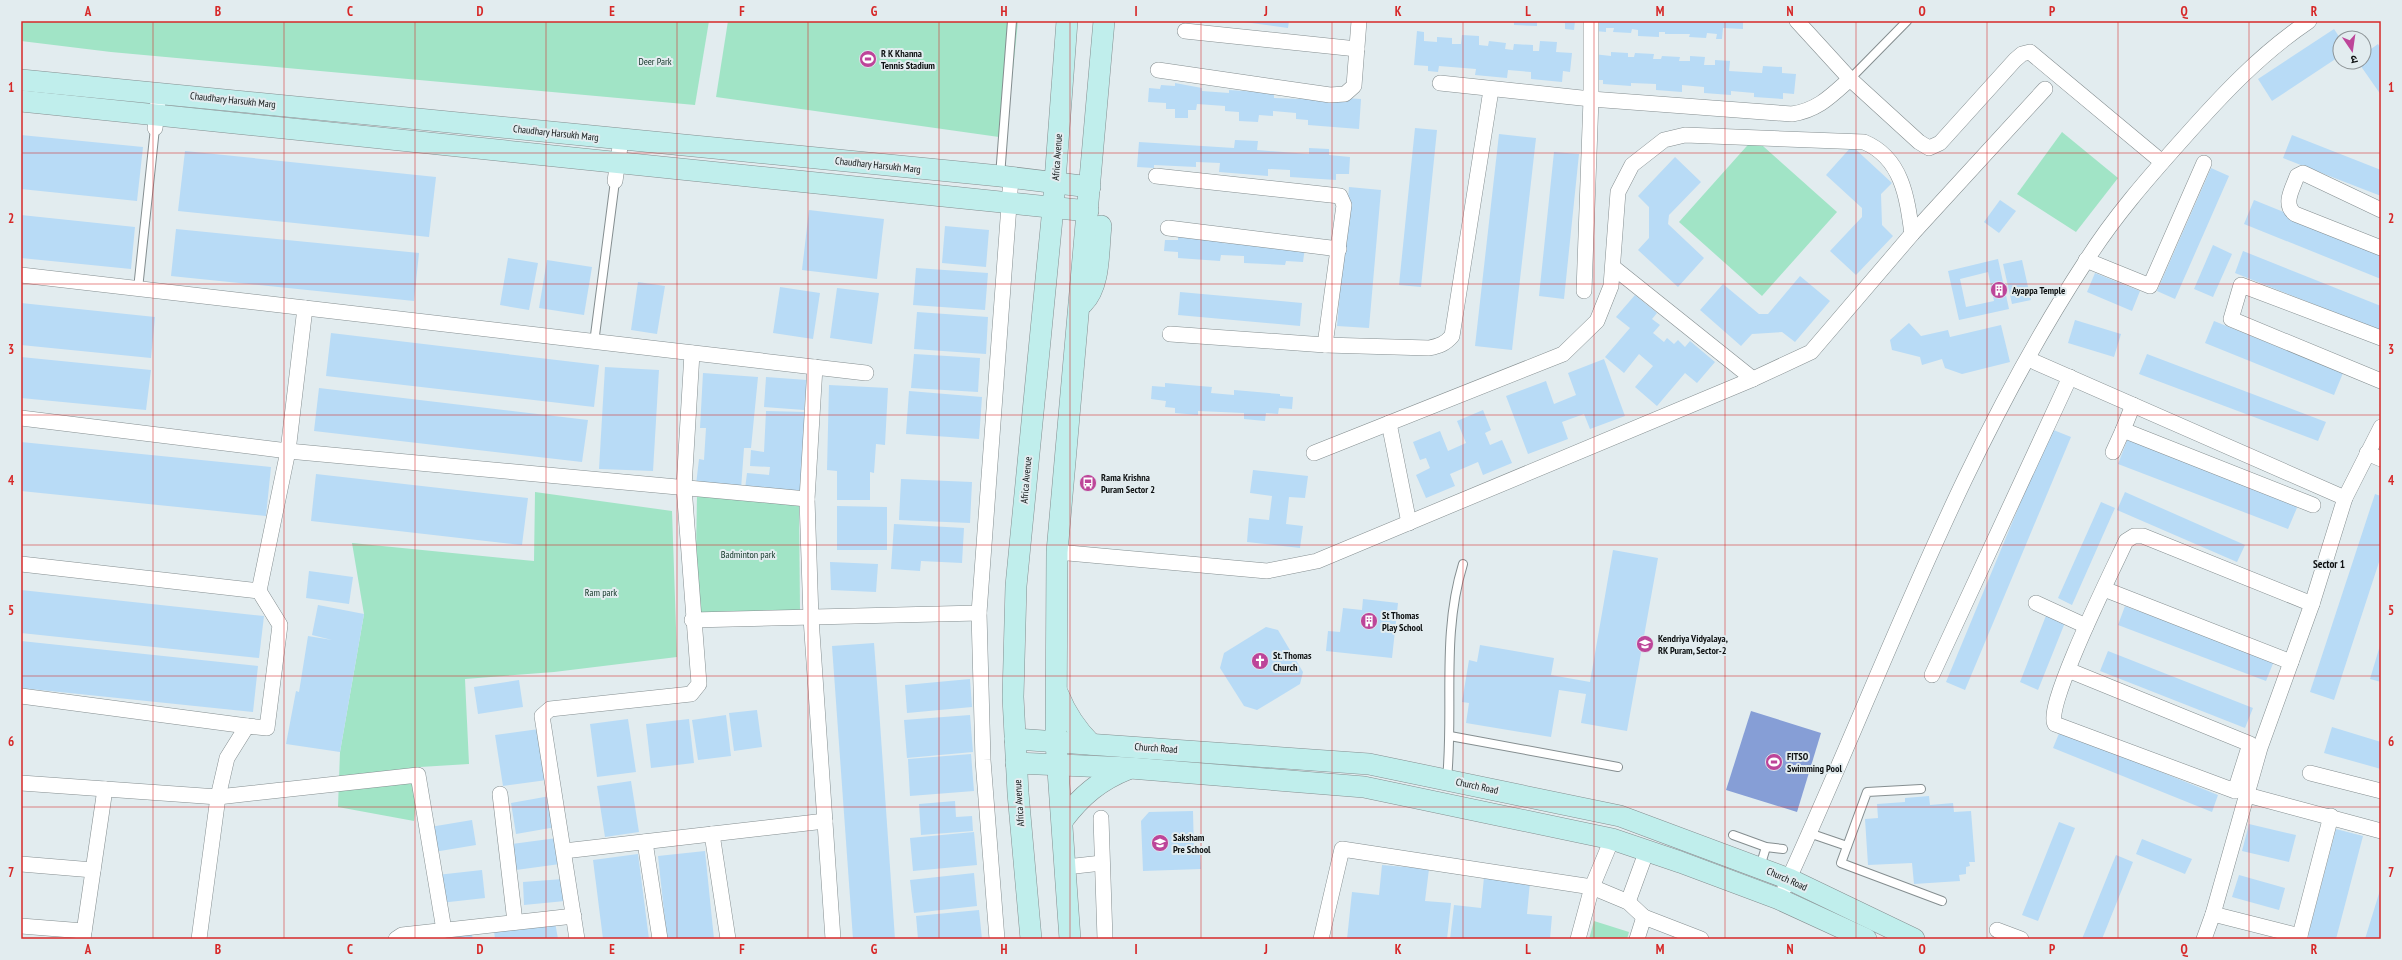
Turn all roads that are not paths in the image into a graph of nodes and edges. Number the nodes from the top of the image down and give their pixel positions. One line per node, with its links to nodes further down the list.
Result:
1 (1012, 21): 27 (lane)
2 (1067, 21): 28 (street, Africa Avenue)
3 (1104, 21): 10 (street)
4 (1358, 21): 11 (street)
5 (1591, 21): 19 (street)
6 (1797, 21): 13 (street)
7 (1906, 21): 13 (lane)
8 (2309, 21): 23 (street)
9 (1185, 31): 11 (street)
10 (1101, 49): 29 (street); 44 (street)
11 (1357, 49): 12 (street)
12 (1158, 70)
13 (1850, 79): 19 (street); 23 (street)
14 (21, 80): 18 (street, Chaudhary Harsukh Marg)
15 (1440, 83): 17 (street)
16 (2045, 89): 35 (street)
17 (1491, 90): 19 (street); 48 (street)
18 (159, 92): 21 (street); 22 (street, Chaudhary Harsukh Marg)
19 (1591, 99): 42 (street)
20 (21, 101): 21 (street)
21 (156, 121): 25 (street); 41 (lane)
22 (621, 140): 25 (street); 27 (street, Chaudhary Harsukh Marg)
23 (2162, 162): 38 (street)
24 (2204, 163): 38 (street)
25 (616, 171): 30 (street); 47 (lane)
26 (1156, 176): 37 (street)
27 (1005, 177): 28 (street, Chaudhary Harsukh Marg); 30 (street)
28 (1055, 182): 29 (street, Chaudhary Harsukh Marg); 31 (street, Africa Avenue)
29 (1090, 187): 33 (street)
30 (1010, 202): 31 (street); 78 (street)
31 (1053, 208): 33 (street); 89 (street, Africa Avenue)
32 (2381, 210): 36 (street)
33 (1088, 211): 44 (street)
34 (1168, 228): 37 (street)
35 (1912, 234): 39 (street); 54 (street)
36 (2381, 248)
37 (1339, 249): 48 (street)
38 (2086, 260): 50 (street)
39 (1613, 267): 54 (street); 58 (street)
40 (21, 275): 41 (street)
41 (138, 289): 43 (street)
42 (1584, 291)
43 (305, 308): 47 (street); 61 (street)
44 (1078, 308): 71 (street)
45 (1170, 334): 48 (street)
46 (2381, 338): 55 (street)
47 (594, 343): 49 (street)
48 (1325, 345)
49 (692, 353): 51 (street); 66 (street)
50 (2028, 359): 53 (street); 110 (street)
51 (815, 367): 52 (street); 68 (street)
52 (866, 373)
53 (2070, 377): 56 (street); 84 (street)
54 (1753, 379): 70 (street)
55 (2381, 381)
56 (2133, 405): 60 (street); 67 (street)
57 (21, 418): 61 (street)
58 (1389, 423): 63 (street); 70 (street)
59 (2381, 427): 64 (street)
60 (2123, 430): 62 (street); 69 (street)
61 (288, 452): 66 (street); 75 (street)
62 (2113, 452)
63 (1314, 453)
64 (2367, 453): 65 (street); 67 (street)
65 (2381, 459)
66 (684, 486): 68 (street); 80 (street)
67 (2345, 498): 77 (street)
68 (807, 499): 79 (street)
69 (2314, 505)
70 (1409, 523): 71 (street)
71 (1056, 552): 85 (street)
72 (21, 564): 75 (street)
73 (1463, 564): 88 (lane)
74 (2104, 589): 77 (street); 81 (street); 82 (street)
75 (259, 591): 87 (street)
76 (2036, 603): 81 (street)
77 (2312, 604): 82 (street)
78 (979, 613): 79 (street); 145 (street)
79 (811, 618): 80 (street); 108 (street)
80 (692, 620): 119 (street)
81 (2086, 626): 83 (street)
82 (2291, 662): 99 (street)
83 (2068, 670): 99 (street); 99 (street)
84 (1932, 675)
85 (1056, 690): 90 (street); 91 (street)
86 (21, 696): 87 (street)
87 (247, 726): 104 (street)
88 (1450, 736): 94 (lane); 97 (lane)
89 (1015, 739): 90 (street, Church Road); 92 (street, Africa Avenue)
90 (1056, 742): 91 (street, Church Road); 93 (street)
91 (1091, 744): 97 (street, Church Road)
92 (1016, 763): 93 (street); 146 (street, Africa Avenue)
93 (1057, 764): 95 (street); 107 (street)
94 (1618, 767)
95 (1130, 768): 107 (street); 113 (street)
96 (2310, 773): 102 (street)
97 (1447, 780): 123 (street, Church Road)
98 (21, 783): 100 (street)
99 (2246, 785): 105 (street); 130 (street)
100 (105, 789): 104 (street); 124 (street)
101 (1921, 789): 115 (lane)
102 (2381, 791)
103 (500, 794): 133 (street)
104 (218, 796): 135 (street); 139 (street)
105 (2331, 816): 109 (street); 138 (street)
106 (1101, 818): 120 (street)
107 (1063, 820): 122 (street)
108 (825, 821): 111 (street); 144 (street)
109 (2381, 831)
110 (1809, 833): 115 (lane); 125 (street)
111 (712, 834): 114 (street); 143 (street)
112 (1733, 835): 116 (lane)
113 (1612, 839): 118 (street); 126 (street)
114 (645, 842): 119 (street); 142 (street)
115 (1847, 846): 128 (lane)
116 (1766, 847): 117 (lane); 123 (lane)
117 (1783, 849)
118 (1647, 850): 127 (street); 129 (street)
119 (564, 851): 131 (street)
120 (1102, 863): 122 (street); 148 (street)
121 (21, 864): 124 (street)
122 (1066, 867): 147 (street)
123 (1760, 867): 125 (street, Church Road)
124 (93, 870): 137 (street)
125 (1789, 879): 127 (street); 154 (street, Church Road)
126 (1592, 887): 129 (street); 149 (street); 150 (street)
127 (1780, 899): 153 (street)
128 (1942, 901)
129 (1628, 902): 132 (street)
130 (2213, 914): 138 (street); 156 (street)
131 (574, 916): 133 (street); 141 (street)
132 (1644, 917): 151 (street); 152 (street)
133 (515, 922): 135 (street)
134 (21, 926): 137 (street)
135 (444, 930): 140 (street)
136 (1997, 930): 155 (street)
137 (84, 935)
138 (2299, 938)
139 (199, 939)
140 (396, 939)
141 (577, 939)
142 (660, 939)
143 (728, 939)
144 (833, 939)
145 (997, 939)
146 (1030, 939)
147 (1070, 939)
148 (1105, 939)
149 (1321, 939)
150 (1578, 939)
151 (1637, 939)
152 (1701, 939)
153 (1866, 939)
154 (1914, 939)
155 (2021, 939)
156 (2204, 939)

